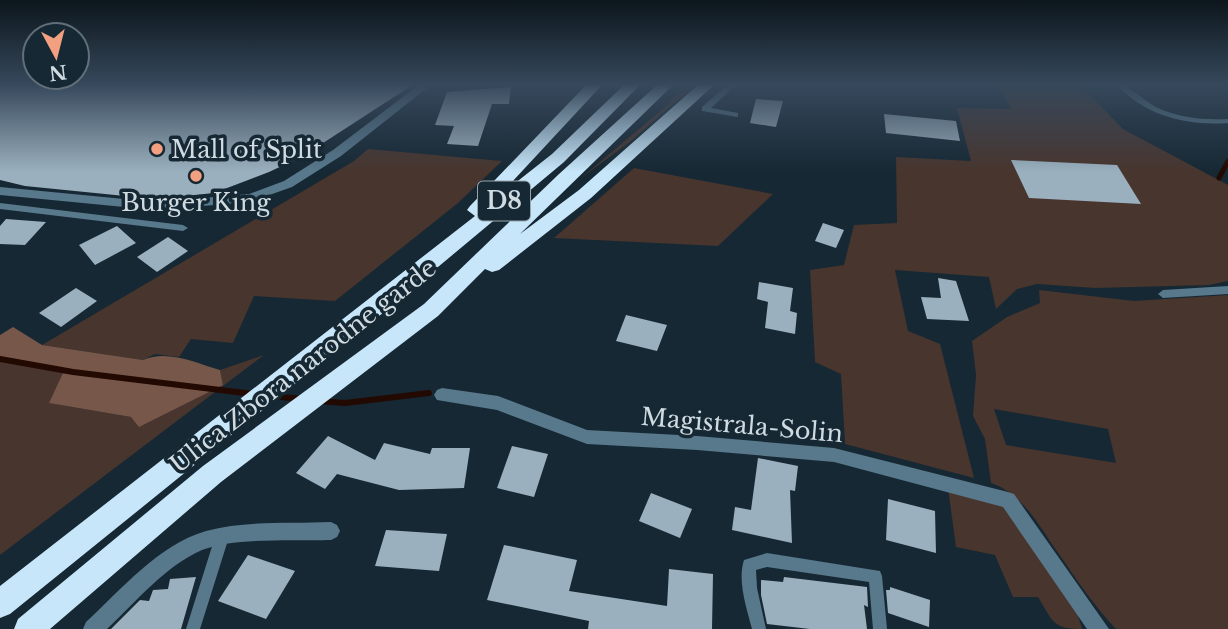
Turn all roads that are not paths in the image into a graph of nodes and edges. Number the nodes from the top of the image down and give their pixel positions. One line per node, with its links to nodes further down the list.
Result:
1 (388, 113): 10 (street)
2 (568, 113): 15 (highway)
3 (604, 113): 15 (highway, Ulica Zbora narodne garde / D8)
4 (637, 113): 16 (highway, Ulica Zbora narodne garde / D8)
5 (675, 113): 16 (highway)
6 (727, 113): 8 (lane)
7 (1167, 113): 9 (lane)
8 (735, 115)
9 (1228, 121)
10 (0, 191)
11 (0, 206): 12 (lane)
12 (183, 228)
13 (1228, 290): 14 (lane)
14 (1163, 294)
15 (377, 306): 20 (highway, Ulica Zbora narodne garde / D8)
16 (431, 310): 21 (highway, Ulica Zbora narodne garde / D8)
17 (442, 395): 26 (street, Magistrala-Solin)
18 (331, 531): 19 (street)
19 (222, 537): 22 (street); 23 (lane)
20 (0, 604)
21 (28, 629)
22 (93, 629)
23 (193, 629)
24 (759, 629): 25 (lane)
25 (880, 629)
26 (1099, 629)

